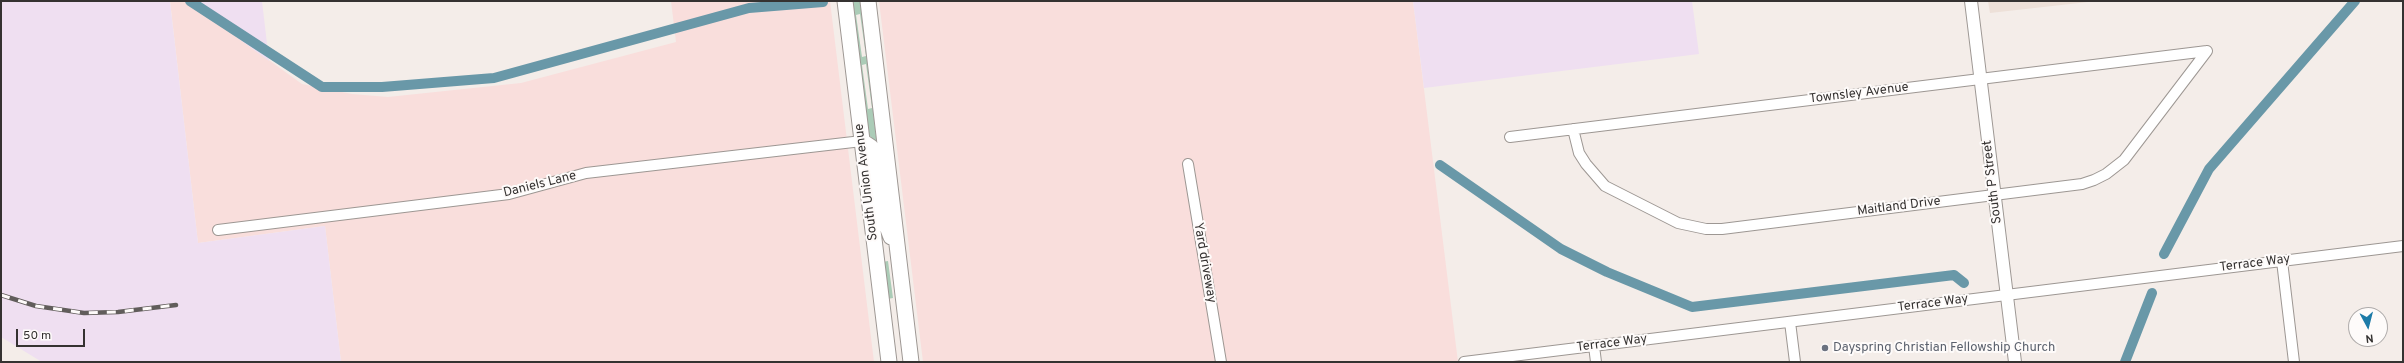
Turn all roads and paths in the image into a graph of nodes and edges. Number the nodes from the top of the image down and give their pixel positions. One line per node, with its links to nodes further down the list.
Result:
1 (845, 1): 8 (main road, South Union Avenue)
2 (868, 1): 12 (main road, South Union Avenue)
3 (1972, 1): 5 (street, South P Street)
4 (2207, 51): 5 (street, Townsley Avenue); 10 (street, Maitland Drive)
5 (1981, 79): 6 (street, Townsley Avenue); 10 (street, South P Street)
6 (1573, 129): 7 (street, Townsley Avenue); 10 (street, Maitland Drive)
7 (1510, 137)
8 (862, 141): 11 (street, Daniels Lane); 12 (main road); 18 (main road, South Union Avenue)
9 (1188, 164): 20 (street, Yard driveway)
10 (1995, 195): 15 (street, South P Street)
11 (218, 230)
12 (897, 246): 19 (main road, South Union Avenue)
13 (2403, 246): 14 (street, Terrace Way)
14 (2282, 261): 15 (street, Terrace Way); 25 (street)
15 (2007, 295): 16 (street, Terrace Way); 24 (street, South P Street)
16 (1790, 322): 17 (street, Terrace Way); 23 (street)
17 (1594, 346): 21 (street, Terrace Way); 22 (street)
18 (889, 362)
19 (911, 362)
20 (1221, 362)
21 (1464, 362)
22 (1596, 362)
23 (1795, 362)
24 (2015, 362)
25 (2294, 362)

